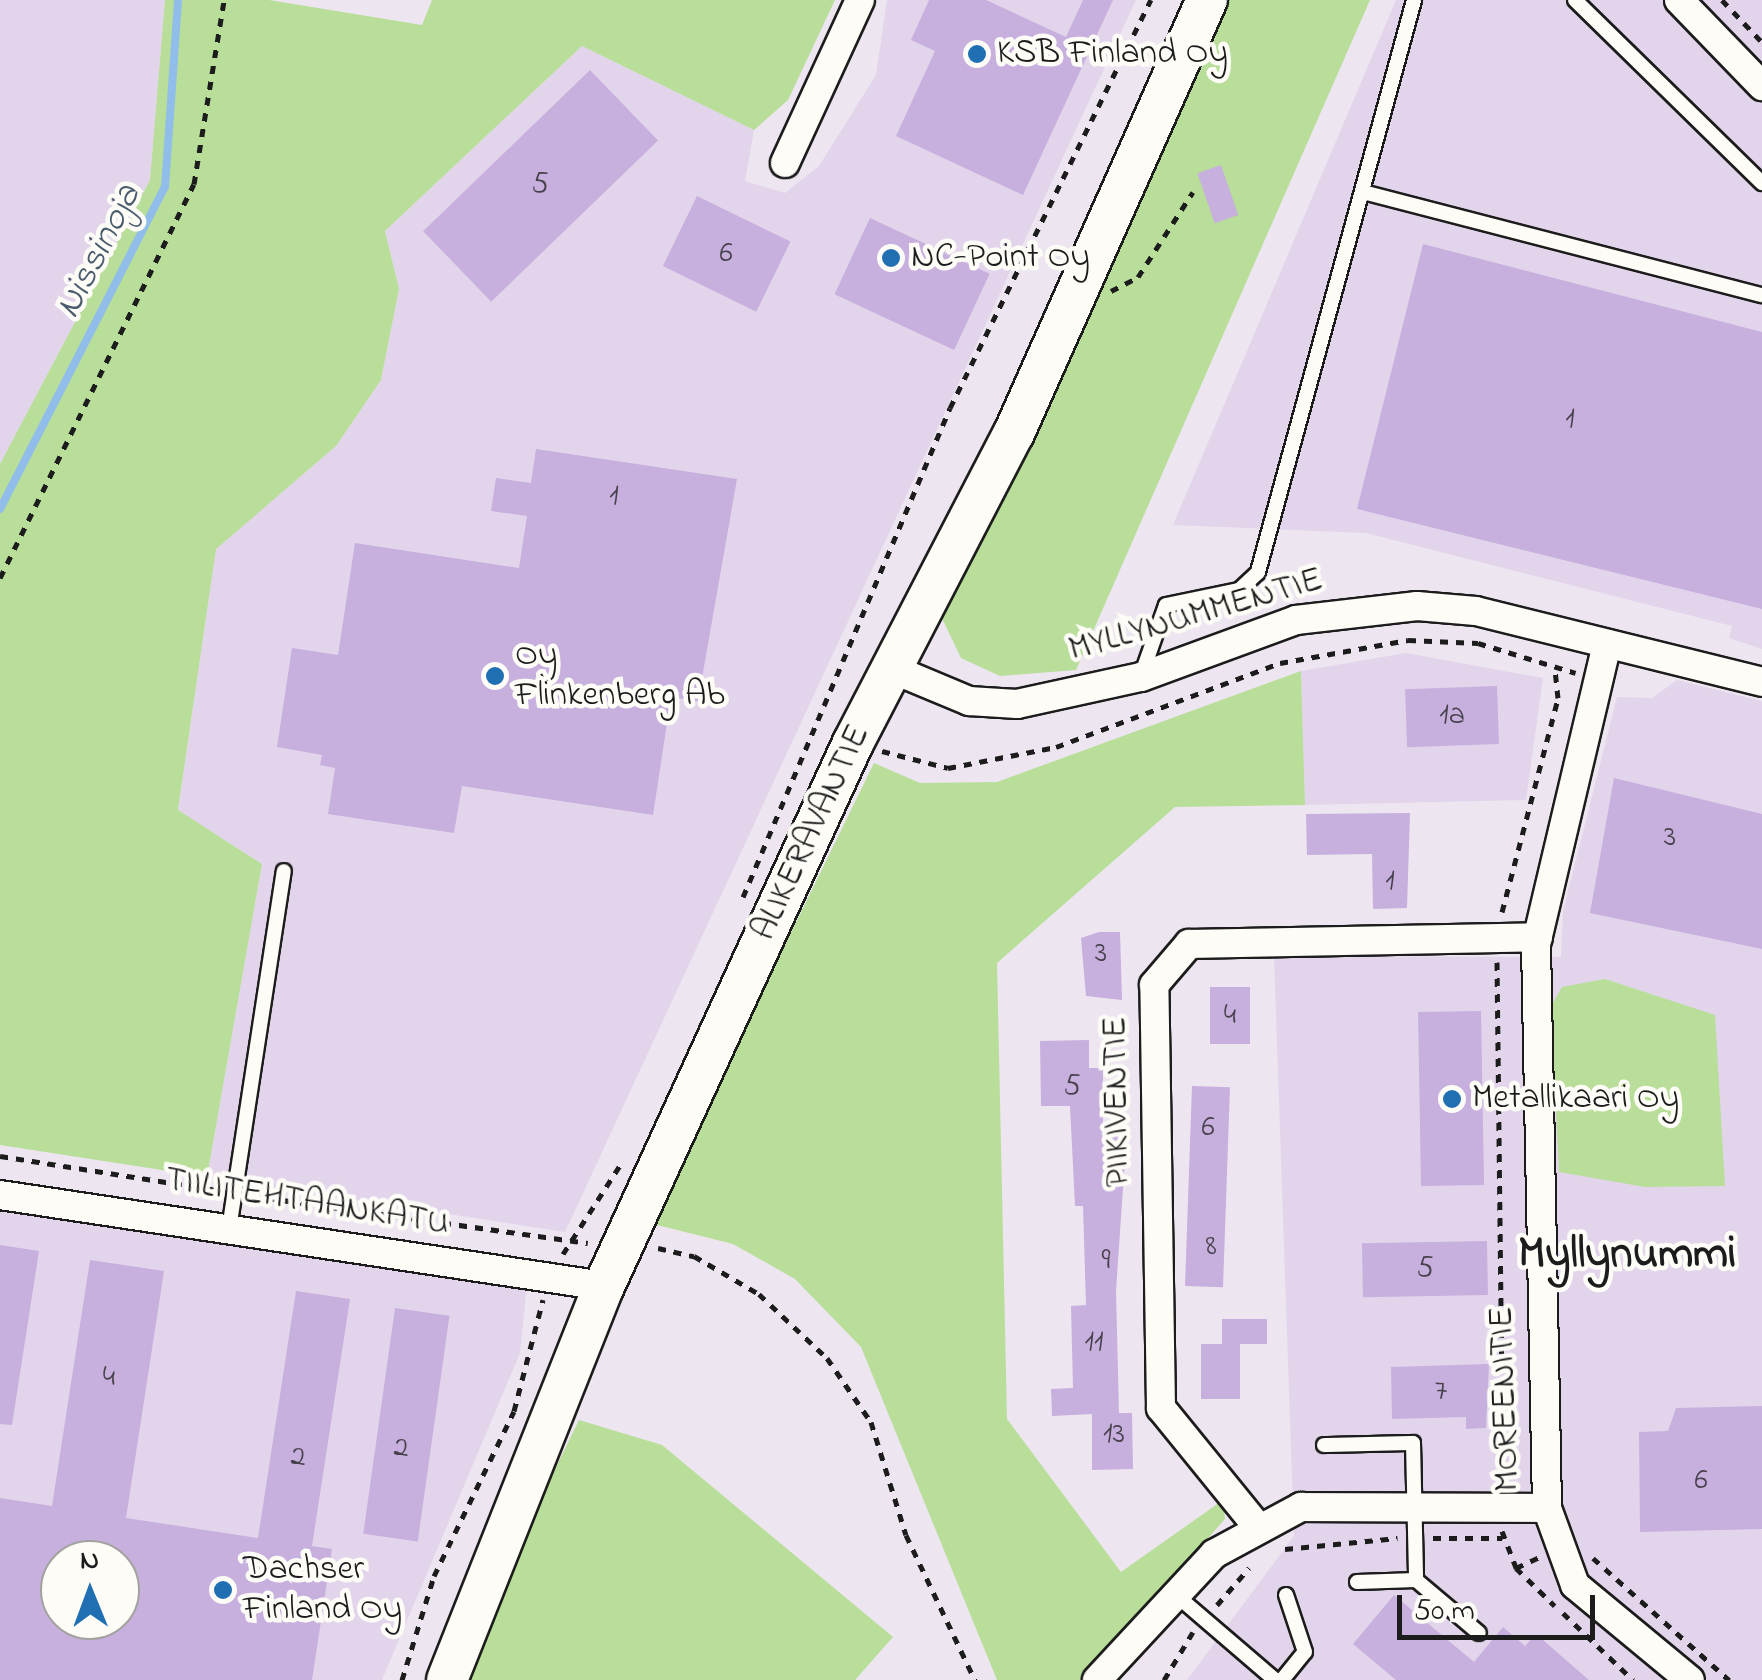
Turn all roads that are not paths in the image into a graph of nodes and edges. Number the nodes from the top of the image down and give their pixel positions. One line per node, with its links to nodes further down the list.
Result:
1 (860, 0): 7 (street)
2 (1207, 0): 12 (street, ALIKERAVANTIE)
3 (1414, 0): 9 (lane)
4 (1575, 0): 8 (lane)
5 (1679, 0): 6 (street)
6 (1762, 86)
7 (785, 163)
8 (1762, 183)
9 (1364, 192): 10 (lane); 13 (lane)
10 (1762, 294)
11 (1607, 644): 13 (street, MYLLYNUMMENTIE); 14 (street, MYLLYNUMMENTIE); 16 (street, MOREENITIE)
12 (890, 668): 13 (street, MYLLYNUMMENTIE); 19 (street, ALIKERAVANTIE)
13 (1141, 677)
14 (1762, 682)
15 (284, 871): 18 (lane)
16 (1538, 937): 22 (street, MOREENITIE); 23 (street, PIIKIVENTIE)
17 (0, 1195): 18 (street, TIILITEHTAANKATU)
18 (229, 1229): 19 (street, TIILITEHTAANKATU)
19 (604, 1286): 29 (street, ALIKERAVANTIE)
20 (1324, 1445): 21 (lane)
21 (1414, 1506): 22 (street); 23 (street); 24 (lane)
22 (1547, 1508): 32 (street, MOREENITIE)
23 (1257, 1526): 27 (street)
24 (1416, 1580): 25 (lane); 28 (lane)
25 (1356, 1582)
26 (1286, 1594): 31 (lane)
27 (1176, 1595): 30 (street); 31 (lane)
28 (1479, 1633)
29 (448, 1680)
30 (1096, 1680)
31 (1278, 1680)
32 (1690, 1680)

